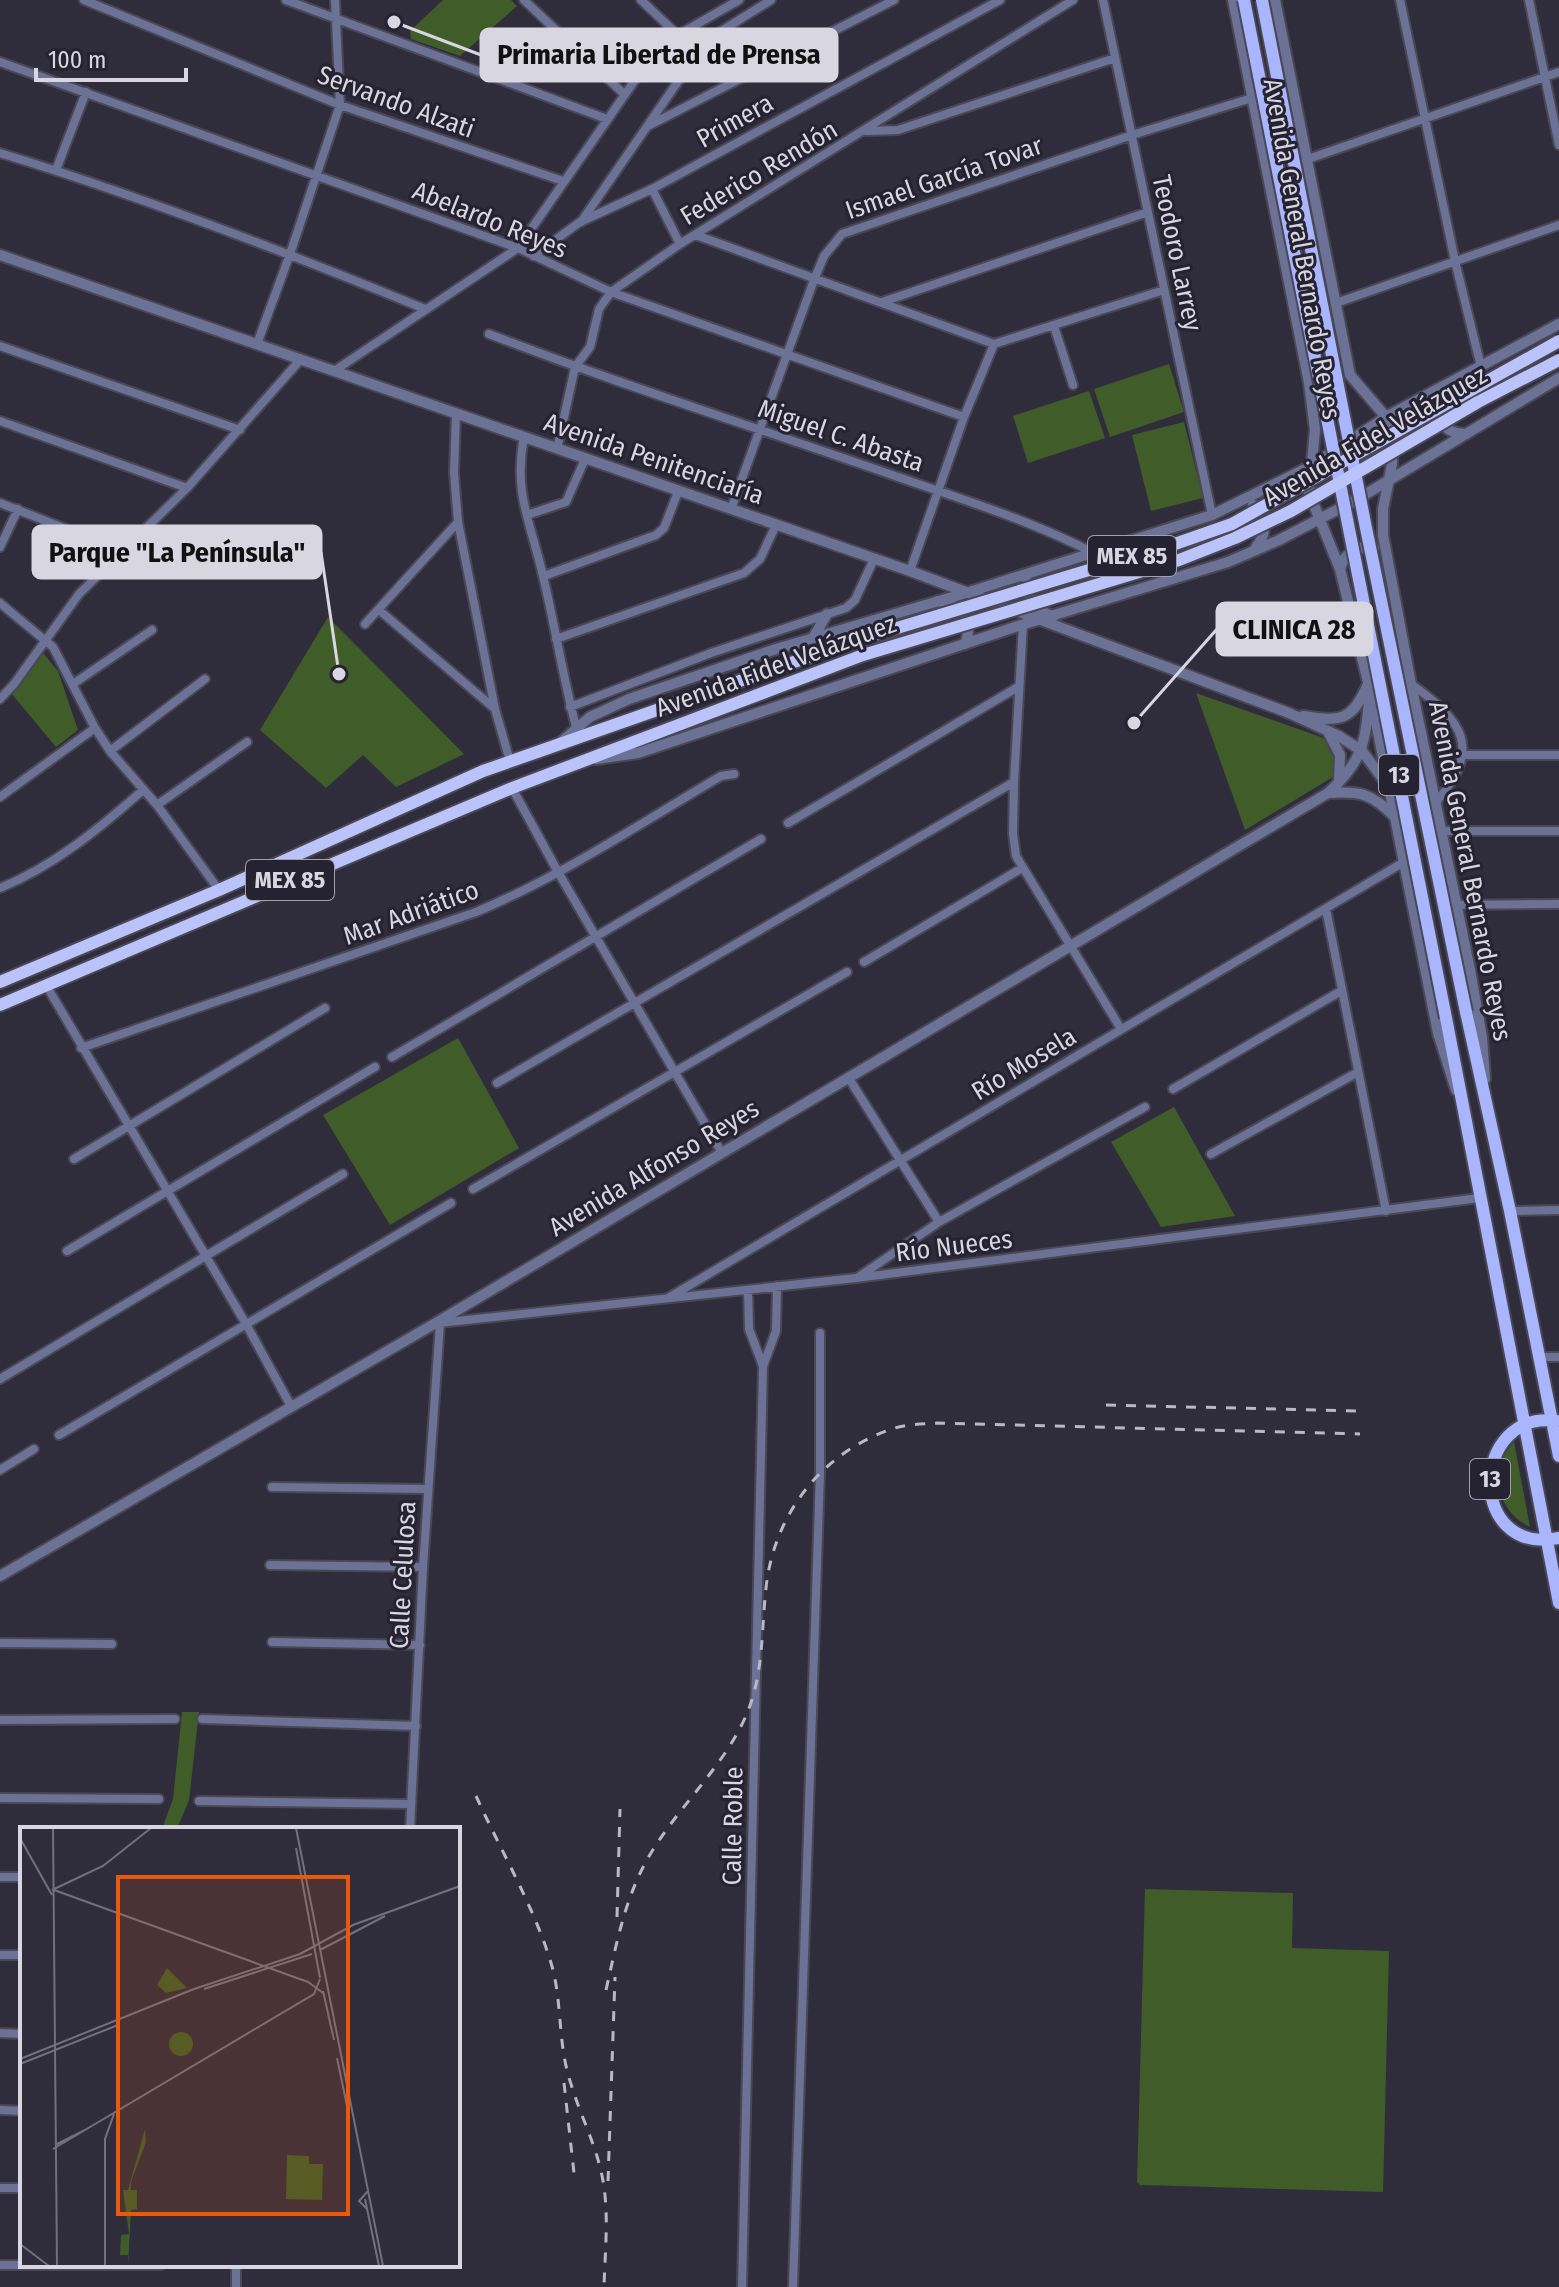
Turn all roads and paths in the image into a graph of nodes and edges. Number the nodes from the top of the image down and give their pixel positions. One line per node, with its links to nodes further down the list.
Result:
1 (84, 0): 29 (street, Servando Alzati)
2 (286, 0): 20 (street)
3 (335, 0): 20 (street)
4 (524, 0): 27 (street)
5 (641, 0): 21 (street)
6 (739, 0): 21 (street)
7 (771, 0): 18 (street)
8 (894, 0): 32 (street)
9 (1000, 0): 41 (street, Primera)
10 (1073, 0): 19 (street, Federico Rendón)
11 (1103, 0): 22 (street, Teodoro Larrey)
12 (1233, 0): 28 (street, Avenida General Bernardo Reyes)
13 (1244, 0): 188 (main road, Avenida General Bernardo Reyes / 13, bridge)
14 (1262, 0): 186 (main road, Avenida General Bernardo Reyes / 13, bridge)
15 (1275, 0): 37 (street, Avenida General Bernardo Reyes)
16 (1400, 0): 31 (street)
17 (1529, 0): 25 (street)
18 (756, 3): 32 (street)
19 (1062, 3): 33 (street, Federico Rendón)
20 (338, 21): 29 (street); 30 (street)
21 (678, 35): 27 (street)
22 (1115, 58): 33 (street); 34 (street, Teodoro Larrey)
23 (0, 62): 26 (street, Abelardo Reyes)
24 (1559, 72): 25 (street)
25 (1546, 77): 31 (street); 35 (street)
26 (86, 92): 38 (street); 39 (street, Abelardo Reyes)
27 (624, 94): 30 (street)
28 (1252, 98): 34 (street, Ismael García Tovar); 73 (street, Avenida General Bernardo Reyes)
29 (340, 105): 39 (street); 40 (street, Servando Alzati)
30 (607, 119): 40 (street)
31 (1425, 119): 37 (street); 51 (street)
32 (648, 127): 43 (street)
33 (867, 130): 45 (street, Federico Rendón)
34 (1132, 135): 42 (street, Teodoro Larrey); 52 (street, Ismael García Tovar)
35 (1559, 145)
36 (0, 153): 38 (street)
37 (1308, 159): 56 (street, Avenida General Bernardo Reyes)
38 (56, 170): 48 (street)
39 (317, 175): 47 (street, Abelardo Reyes); 48 (street)
40 (563, 181): 47 (street)
41 (652, 189): 43 (street, Primera); 46 (street)
42 (1148, 212): 53 (street, Teodoro Larrey); 55 (street)
43 (580, 222): 50 (street, Primera)
44 (1559, 225): 51 (street)
45 (696, 235): 46 (street, Federico Rendón); 52 (street)
46 (680, 244): 54 (street, Federico Rendón)
47 (518, 248): 50 (street, Abelardo Reyes); 57 (street)
48 (290, 254): 57 (street); 62 (street)
49 (0, 255): 62 (street, Avenida Penitenciaría)
50 (533, 256): 54 (street, Abelardo Reyes)
51 (1455, 261): 56 (street); 69 (street)
52 (814, 280): 55 (street); 65 (street, Ismael García Tovar)
53 (1164, 290): 59 (street); 96 (street, Teodoro Larrey)
54 (611, 292): 65 (street, Abelardo Reyes); 68 (street, Federico Rendón)
55 (881, 302): 63 (street)
56 (1336, 303): 71 (street, Avenida General Bernardo Reyes)
57 (425, 309): 70 (street)
58 (1559, 324): 69 (street)
59 (1054, 326): 63 (street); 74 (street)
60 (489, 334): 68 (street, Miguel C. Abasta)
61 (1559, 341): 137 (highway, Avenida Fidel Velázquez / MEX 85, bridge)
62 (257, 344): 66 (street, Avenida Penitenciaría)
63 (994, 344): 77 (street)
64 (0, 346): 81 (street)
65 (789, 353): 77 (street, Abelardo Reyes); 80 (street, Ismael García Tovar)
66 (301, 359): 70 (street, Avenida Penitenciaría); 81 (street)
67 (1559, 360): 142 (highway, Avenida Fidel Velázquez / MEX 85, bridge)
68 (575, 367): 80 (street, Miguel C. Abasta); 84 (street, Federico Rendón)
69 (1481, 367): 75 (street)
70 (334, 371): 76 (street, Avenida Penitenciaría)
71 (1350, 375): 73 (street); 78 (street, Avenida General Bernardo Reyes)
72 (1559, 378): 82 (street)
73 (1309, 383): 86 (street, Avenida General Bernardo Reyes)
74 (1073, 385)
75 (1443, 389): 78 (street); 82 (street)
76 (456, 413): 83 (street, Avenida Penitenciaría); 98 (street)
77 (964, 417): 89 (street)
78 (1386, 417): 86 (street); 87 (street, Avenida General Bernardo Reyes)
79 (0, 421): 88 (street)
80 (760, 428): 89 (street, Miguel C. Abasta); 94 (street, Ismael García Tovar)
81 (240, 430): 88 (street)
82 (1465, 434): 87 (street)
83 (524, 437): 84 (street, Avenida Penitenciaría); 95 (street)
84 (557, 449): 85 (street, Avenida Penitenciaría)
85 (585, 459): 90 (street, Avenida Penitenciaría); 95 (street)
86 (1311, 466): 91 (street); 97 (street, Avenida General Bernardo Reyes)
87 (1389, 479): 97 (street); 104 (street, Avenida General Bernardo Reyes)
88 (187, 488): 102 (street)
89 (938, 491): 103 (street, Miguel C. Abasta); 107 (street)
90 (678, 492): 94 (street, Avenida Penitenciaría); 109 (street)
91 (1243, 500): 96 (street); 101 (street)
92 (0, 503): 93 (street)
93 (18, 509): 100 (street); 102 (street)
94 (731, 509): 99 (street, Avenida Penitenciaría)
95 (527, 515): 109 (street)
96 (1212, 515): 103 (street)
97 (1318, 520): 101 (street); 106 (street, Avenida General Bernardo Reyes)
98 (458, 522): 113 (street); 131 (street)
99 (776, 525): 105 (street, Avenida Penitenciaría); 122 (street)
100 (0, 547)
101 (1251, 551): 115 (street)
102 (125, 552): 120 (street)
103 (1092, 552): 108 (street)
104 (1388, 558): 106 (street); 126 (street, Avenida General Bernardo Reyes)
105 (874, 559): 107 (street, Avenida Penitenciaría); 114 (street)
106 (1340, 569): 128 (street, Avenida General Bernardo Reyes)
107 (910, 571): 110 (street, Avenida Penitenciaría)
108 (1030, 573): 110 (street); 115 (street)
109 (544, 576): 122 (street)
110 (966, 593): 111 (street); 116 (street, Avenida Penitenciaría)
111 (935, 601): 121 (street); 123 (street)
112 (0, 603): 120 (street)
113 (379, 610): 117 (street); 131 (street)
114 (827, 614): 121 (street); 130 (street)
115 (1054, 616): 116 (street)
116 (1038, 621): 118 (street); 132 (street, Avenida Penitenciaría)
117 (365, 624)
118 (1023, 624): 123 (street); 127 (street)
119 (152, 630): 125 (street)
120 (46, 638): 125 (street); 129 (street)
121 (813, 638): 133 (street)
122 (556, 639): 130 (street)
123 (965, 644): 142 (street)
124 (205, 679): 138 (street)
125 (73, 684): 134 (street)
126 (1411, 684): 140 (street); 152 (street, Avenida General Bernardo Reyes)
127 (1018, 687): 145 (street); 155 (street)
128 (1369, 687): 132 (street, Avenida Penitenciaría); 139 (street, Avenida Alfonso Reyes); 147 (street, Avenida General Bernardo Reyes)
129 (0, 699)
130 (570, 707): 133 (street)
131 (495, 709): 143 (street)
132 (1289, 713): 135 (street, Avenida Penitenciaría)
133 (576, 727): 137 (street)
134 (95, 728): 138 (street); 151 (street)
135 (1327, 731): 139 (street, Avenida Penitenciaría); 146 (street)
136 (247, 742): 153 (street)
137 (560, 743): 143 (highway, Avenida Fidel Velázquez / MEX 85)
138 (110, 751): 149 (street)
139 (1362, 751): 146 (street, Avenida Alfonso Reyes); 147 (street, Avenida Penitenciaría)
140 (1463, 755): 141 (street); 152 (street)
141 (1559, 755)
142 (582, 760): 148 (highway, Avenida Fidel Velázquez / MEX 85)
143 (510, 761): 163 (highway, Avenida Fidel Velázquez / MEX 85)
144 (734, 774): 161 (street, Mar Adriático)
145 (1014, 782): 160 (street); 174 (street)
146 (1338, 783): 150 (street, Avenida Alfonso Reyes)
147 (1389, 787): 154 (street, Avenida General Bernardo Reyes)
148 (512, 788): 161 (street); 172 (highway, Avenida Fidel Velázquez / MEX 85)
149 (143, 790): 153 (street); 162 (street)
150 (1328, 793): 154 (street); 168 (street, Avenida Alfonso Reyes)
151 (0, 797)
152 (1436, 802): 156 (street, Avenida General Bernardo Reyes)
153 (157, 805): 163 (street)
154 (1395, 817): 159 (street, Avenida General Bernardo Reyes)
155 (788, 823)
156 (1442, 831): 157 (street); 165 (street, Avenida General Bernardo Reyes)
157 (1559, 831)
158 (761, 839): 167 (street)
159 (1404, 862): 166 (street, Río Mosela); 188 (street, Avenida General Bernardo Reyes)
160 (1022, 868): 168 (street); 169 (street)
161 (558, 872): 167 (street); 178 (street, Mar Adriático)
162 (0, 888)
163 (219, 890): 171 (highway, Avenida Fidel Velázquez / MEX 85)
164 (1559, 904): 165 (street)
165 (1456, 905): 186 (street, Avenida General Bernardo Reyes)
166 (1326, 909): 173 (street); 177 (street, Río Mosela)
167 (596, 937): 174 (street); 179 (street)
168 (1070, 946): 177 (street); 183 (street, Avenida Alfonso Reyes)
169 (864, 962)
170 (847, 972): 181 (street)
171 (0, 982)
172 (46, 985): 175 (highway, Avenida Fidel Velázquez / MEX 85); 178 (street)
173 (1341, 991): 182 (street); 185 (street)
174 (635, 1003): 181 (street); 184 (street)
175 (0, 1005)
176 (325, 1008): 189 (street)
177 (1121, 1029): 193 (street, Río Mosela)
178 (81, 1048): 189 (street)
179 (392, 1057)
180 (375, 1067): 196 (street)
181 (675, 1072): 190 (street); 195 (street)
182 (1358, 1072): 191 (street); 200 (street)
183 (848, 1077): 190 (street, Avenida Alfonso Reyes); 193 (street)
184 (497, 1083)
185 (1173, 1089)
186 (1487, 1105): 201 (main road, Avenida General Bernardo Reyes / 13)
187 (1145, 1107): 202 (street)
188 (1463, 1109): 197 (main road, Avenida General Bernardo Reyes / 13)
189 (127, 1124): 192 (street); 196 (street)
190 (722, 1153): 210 (street, Avenida Alfonso Reyes)
191 (1211, 1154)
192 (74, 1159)
193 (900, 1160): 202 (street); 208 (street, Río Mosela)
194 (343, 1174): 204 (street)
195 (473, 1189)
196 (166, 1191): 203 (street); 204 (street)
197 (1479, 1198): 200 (street, Río Nueces); 218 (main road, Avenida General Bernardo Reyes / 13)
198 (451, 1203): 209 (street)
199 (1559, 1210): 201 (street)
200 (1386, 1211): 205 (street, Río Nueces)
201 (1510, 1211): 212 (main road, Avenida General Bernardo Reyes / 13)
202 (939, 1222): 205 (street)
203 (67, 1251)
204 (206, 1258): 209 (street); 215 (street)
205 (856, 1278): 206 (street, Río Nueces)
206 (777, 1286): 207 (street, Río Nueces); 214 (street, Calle Roble)
207 (748, 1290): 208 (street, Río Nueces); 214 (street, Calle Roble)
208 (664, 1300): 210 (street, Río Nueces)
209 (246, 1324): 216 (street); 219 (street)
210 (437, 1324): 216 (street, Avenida Alfonso Reyes); 224 (street, Calle Celulosa)
211 (820, 1333): 248 (street)
212 (1540, 1357): 213 (street); 217 (main road, Avenida General Bernardo Reyes / 13)
213 (1559, 1357)
214 (763, 1366): 247 (street, Calle Roble)
215 (3, 1375)
216 (291, 1406): 228 (street, Avenida Alfonso Reyes)
217 (1556, 1421): 218 (main road, 13); 221 (main road, Avenida General Bernardo Reyes / 13)
218 (1524, 1425): 225 (main road, Avenida General Bernardo Reyes / 13); 225 (main road, 13)
219 (59, 1435)
220 (34, 1449): 222 (street)
221 (1559, 1456)
222 (0, 1470)
223 (272, 1487): 224 (street)
224 (428, 1489): 227 (street, Calle Celulosa)
225 (1553, 1539): 229 (main road, Avenida General Bernardo Reyes / 13)
226 (270, 1565): 227 (street)
227 (423, 1567): 233 (street, Calle Celulosa)
228 (0, 1576)
229 (1559, 1603)
230 (272, 1642): 233 (street)
231 (0, 1643): 232 (street)
232 (112, 1644)
233 (420, 1645): 237 (street, Calle Celulosa)
234 (175, 1719): 236 (street)
235 (202, 1719): 237 (street)
236 (0, 1720)
237 (416, 1726): 241 (street, Calle Celulosa)
238 (0, 1798): 239 (street)
239 (159, 1799)
240 (199, 1801): 241 (street)
241 (411, 1804): 242 (street, Calle Celulosa)
242 (410, 1827)
243 (0, 2033): 244 (street)
244 (20, 2034)
245 (0, 2110): 246 (street)
246 (20, 2111)
247 (742, 2287)
248 (793, 2287)

